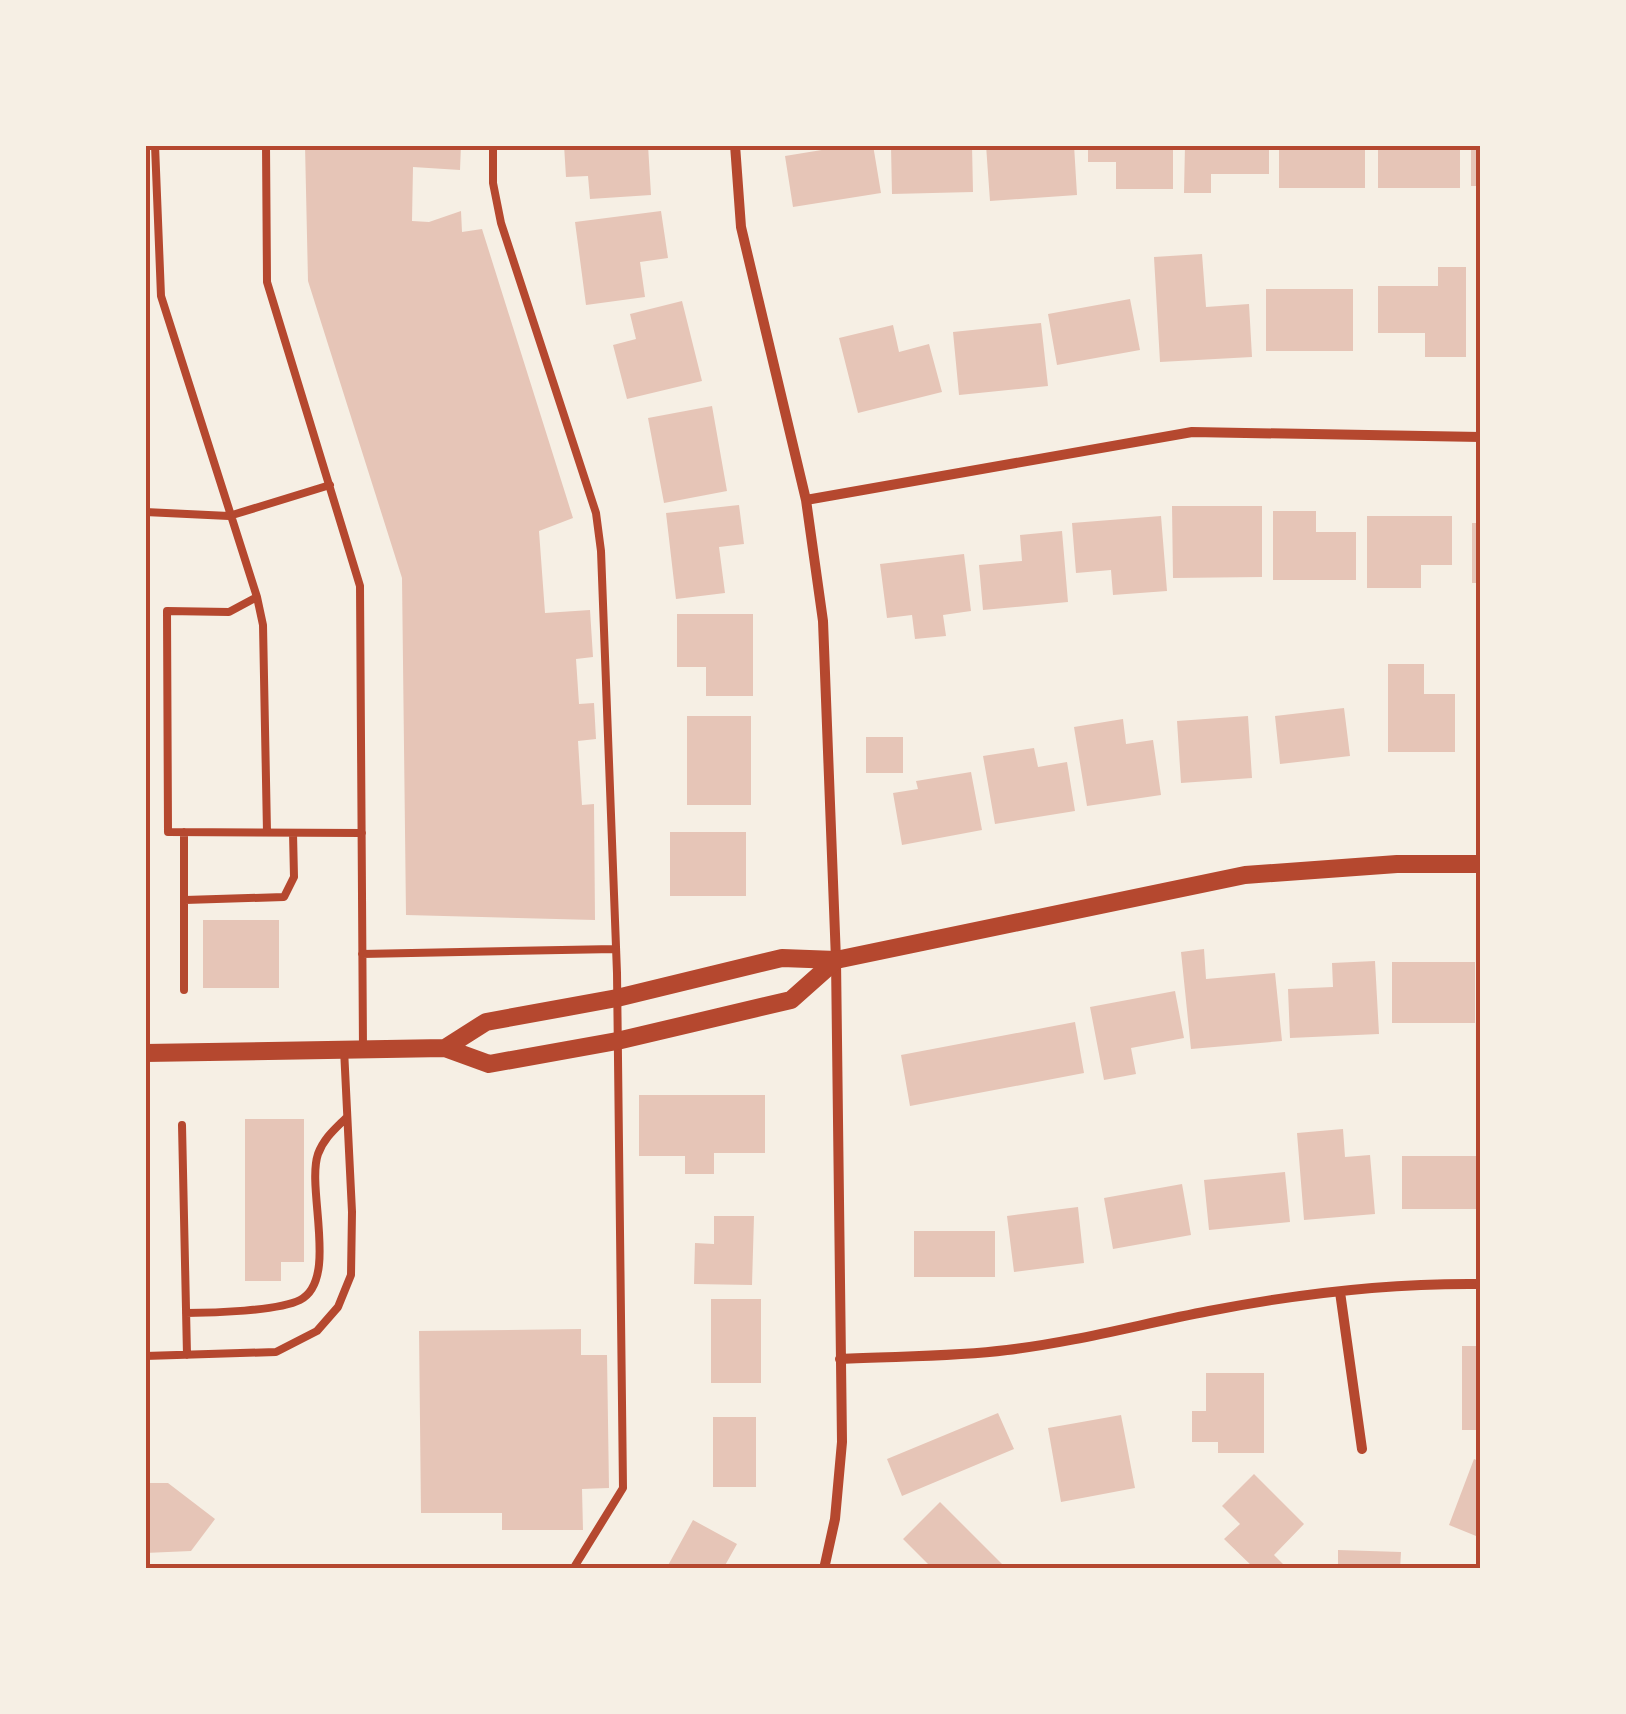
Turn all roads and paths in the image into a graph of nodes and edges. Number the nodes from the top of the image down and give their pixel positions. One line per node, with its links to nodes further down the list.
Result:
1 (155, 145): 9 (lane)
2 (266, 145): 6 (lane)
3 (493, 145): 17 (lane)
4 (735, 145): 7 (street)
5 (1481, 437): 7 (street)
6 (330, 485): 9 (lane); 14 (lane)
7 (806, 500): 19 (street)
8 (145, 512): 9 (lane)
9 (230, 516): 10 (lane)
10 (257, 598): 11 (lane); 12 (lane)
11 (184, 832): 12 (lane); 16 (lane)
12 (267, 832): 13 (lane)
13 (293, 833): 14 (lane); 16 (lane)
14 (362, 833): 18 (lane)
15 (1481, 864): 19 (street)
16 (186, 900): 20 (lane)
17 (615, 949): 18 (lane); 21 (lane)
18 (362, 954): 24 (lane)
19 (836, 960): 21 (street); 22 (street); 33 (street)
20 (184, 990)
21 (616, 998): 22 (lane); 23 (street)
22 (616, 1041): 23 (street); 35 (lane)
23 (446, 1048): 24 (street)
24 (353, 1049): 25 (street); 26 (lane)
25 (145, 1054)
26 (347, 1117): 30 (lane); 31 (lane)
27 (182, 1125): 30 (lane)
28 (1481, 1284): 29 (street)
29 (1340, 1292): 33 (street); 34 (street)
30 (186, 1313): 31 (lane)
31 (187, 1354): 32 (lane)
32 (145, 1356)
33 (840, 1359): 36 (street)
34 (1362, 1449)
35 (573, 1569)
36 (824, 1569)

